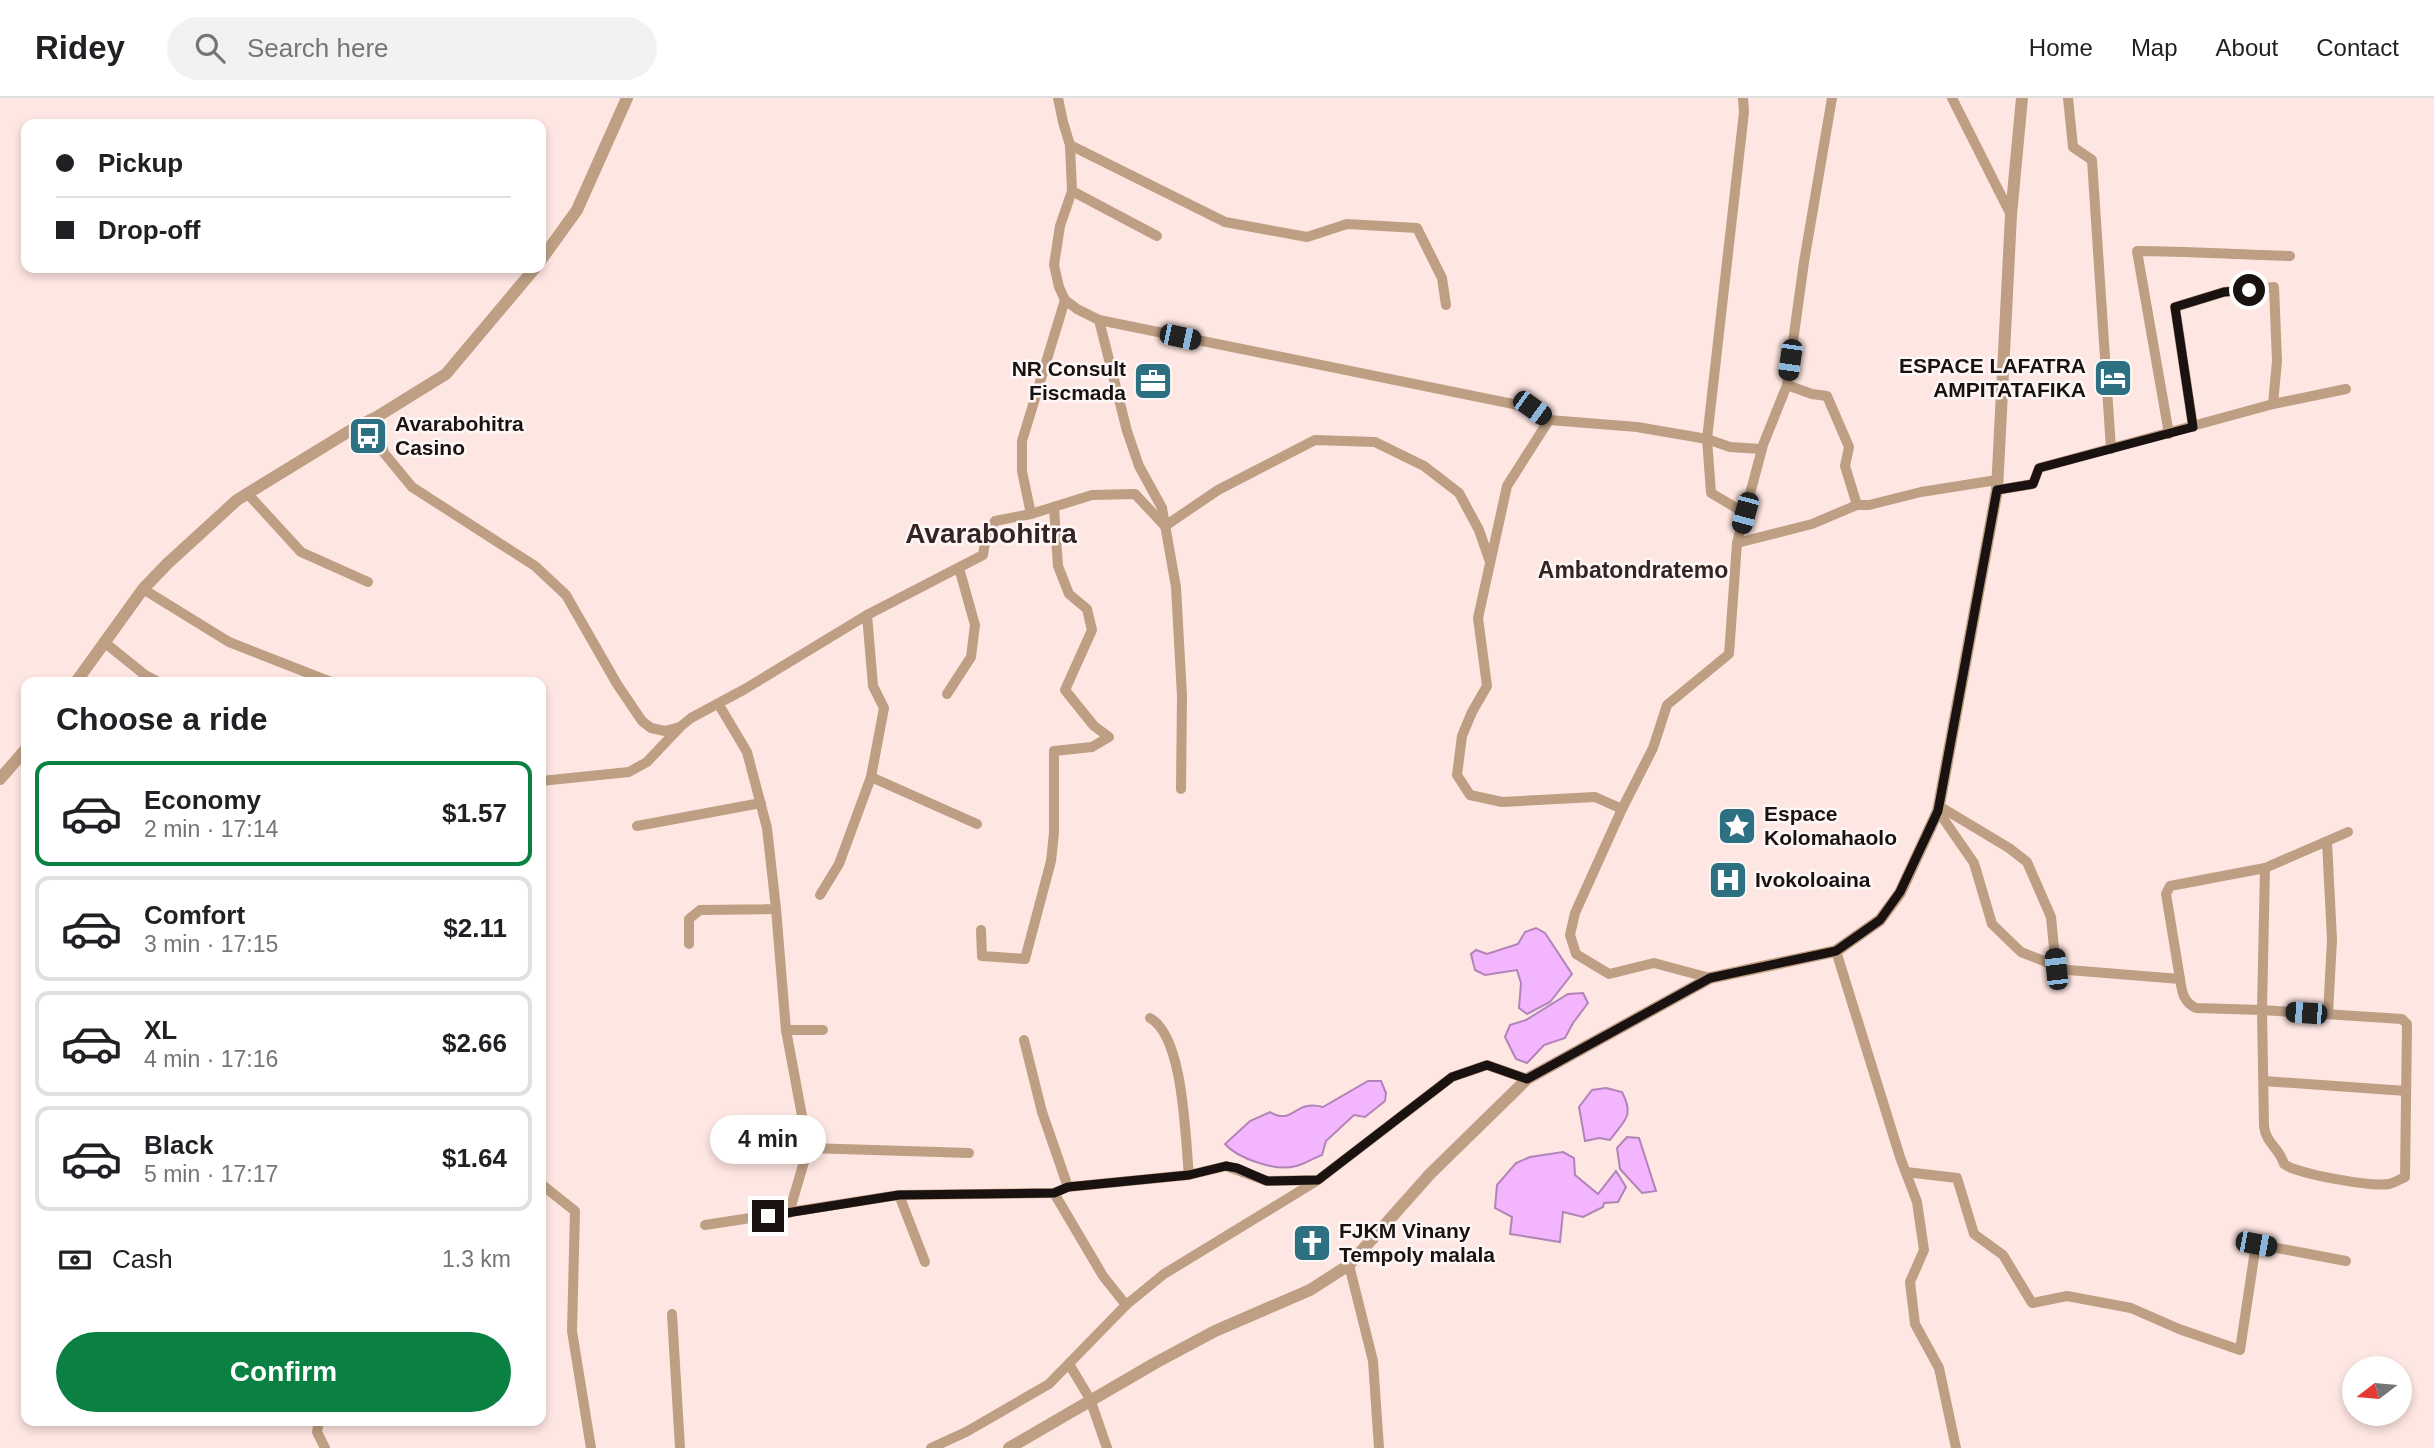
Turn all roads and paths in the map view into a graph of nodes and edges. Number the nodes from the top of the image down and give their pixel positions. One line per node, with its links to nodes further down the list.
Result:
1 (627, 98): 12 (street)
2 (1058, 98): 8 (street)
3 (1743, 98): 25 (street)
4 (1832, 98): 18 (street)
5 (1952, 98): 10 (street)
6 (2022, 98): 10 (street)
7 (2068, 98): 27 (street)
8 (1070, 145): 9 (street); 16 (street)
9 (1072, 191): 11 (street); 15 (street)
10 (2011, 215): 28 (street)
11 (1157, 236)
12 (546, 253)
13 (2290, 256): 24 (street)
14 (531, 273): 21 (street)
15 (1065, 300): 17 (street); 33 (street)
16 (1446, 305)
17 (1098, 320): 22 (street); 34 (street)
18 (1787, 384): 26 (street); 30 (street)
19 (2346, 389): 20 (street)
20 (2273, 404): 23 (street); 23 (street)
21 (375, 418): 29 (street); 47 (street)
22 (1549, 420): 25 (street); 36 (street)
23 (2193, 427): 24 (street)
24 (2169, 434): 27 (street)
25 (1707, 439): 26 (street); 32 (street)
26 (1761, 449): 32 (street)
27 (2111, 449): 28 (street)
28 (1997, 485): 30 (street); 55 (street)
29 (247, 493): 38 (street); 39 (street)
30 (1857, 505): 35 (street)
31 (1054, 507): 33 (street); 34 (street); 63 (street)
32 (1745, 513): 35 (street)
33 (1031, 514): 37 (street)
34 (1166, 526): 36 (street); 52 (street)
35 (1737, 543): 54 (street)
36 (1489, 559): 54 (street)
37 (959, 568): 40 (street); 45 (street)
38 (368, 582)
39 (143, 590): 41 (street); 44 (street)
40 (867, 615): 46 (street); 49 (street)
41 (104, 642): 42 (street); 43 (street)
42 (80, 677)
43 (149, 677)
44 (318, 677)
45 (947, 694)
46 (719, 705): 47 (street); 53 (street)
47 (680, 727): 51 (street)
48 (21, 755): 50 (street)
49 (871, 777): 56 (street); 61 (street)
50 (0, 779)
51 (546, 780)
52 (1181, 789)
53 (761, 803): 57 (street); 62 (street)
54 (1622, 809): 67 (street)
55 (1938, 809): 65 (street); 66 (street); 66 (street)
56 (977, 824)
57 (637, 826)
58 (2348, 832): 59 (street)
59 (2327, 842): 60 (street); 70 (street)
60 (2265, 868): 68 (street); 69 (street)
61 (820, 895)
62 (776, 909): 64 (street); 72 (street)
63 (981, 930)
64 (689, 944)
65 (1836, 951): 67 (street); 80 (street)
66 (2056, 969): 68 (street)
67 (1710, 978): 75 (street)
68 (2180, 979): 69 (street)
69 (2262, 1010): 70 (street); 76 (street)
70 (2328, 1014): 77 (street)
71 (1150, 1018): 81 (street)
72 (786, 1030): 73 (street); 78 (street)
73 (823, 1030)
74 (1024, 1040): 83 (street)
75 (1527, 1079): 82 (street); 91 (street)
76 (2264, 1081): 77 (street); 77 (street)
77 (2406, 1091)
78 (808, 1148): 79 (street); 87 (street)
79 (969, 1153)
80 (1906, 1172): 89 (street); 104 (street)
81 (1189, 1175): 82 (street); 83 (street)
82 (1318, 1180): 92 (street)
83 (1068, 1187): 85 (street)
84 (546, 1188): 98 (street)
85 (1054, 1193): 86 (street); 92 (street)
86 (899, 1195): 87 (street); 90 (street)
87 (789, 1213): 88 (street)
88 (705, 1225)
89 (2346, 1261)
90 (925, 1262)
91 (1349, 1265): 95 (street); 103 (street)
92 (1126, 1305): 94 (street)
93 (672, 1314): 99 (street)
94 (1069, 1364): 95 (street); 100 (street)
95 (1090, 1399): 101 (street); 102 (street)
96 (318, 1426): 97 (street)
97 (325, 1448)
98 (591, 1448)
99 (680, 1448)
100 (930, 1448)
101 (1009, 1448)
102 (1107, 1448)
103 (1379, 1448)
104 (1956, 1448)

